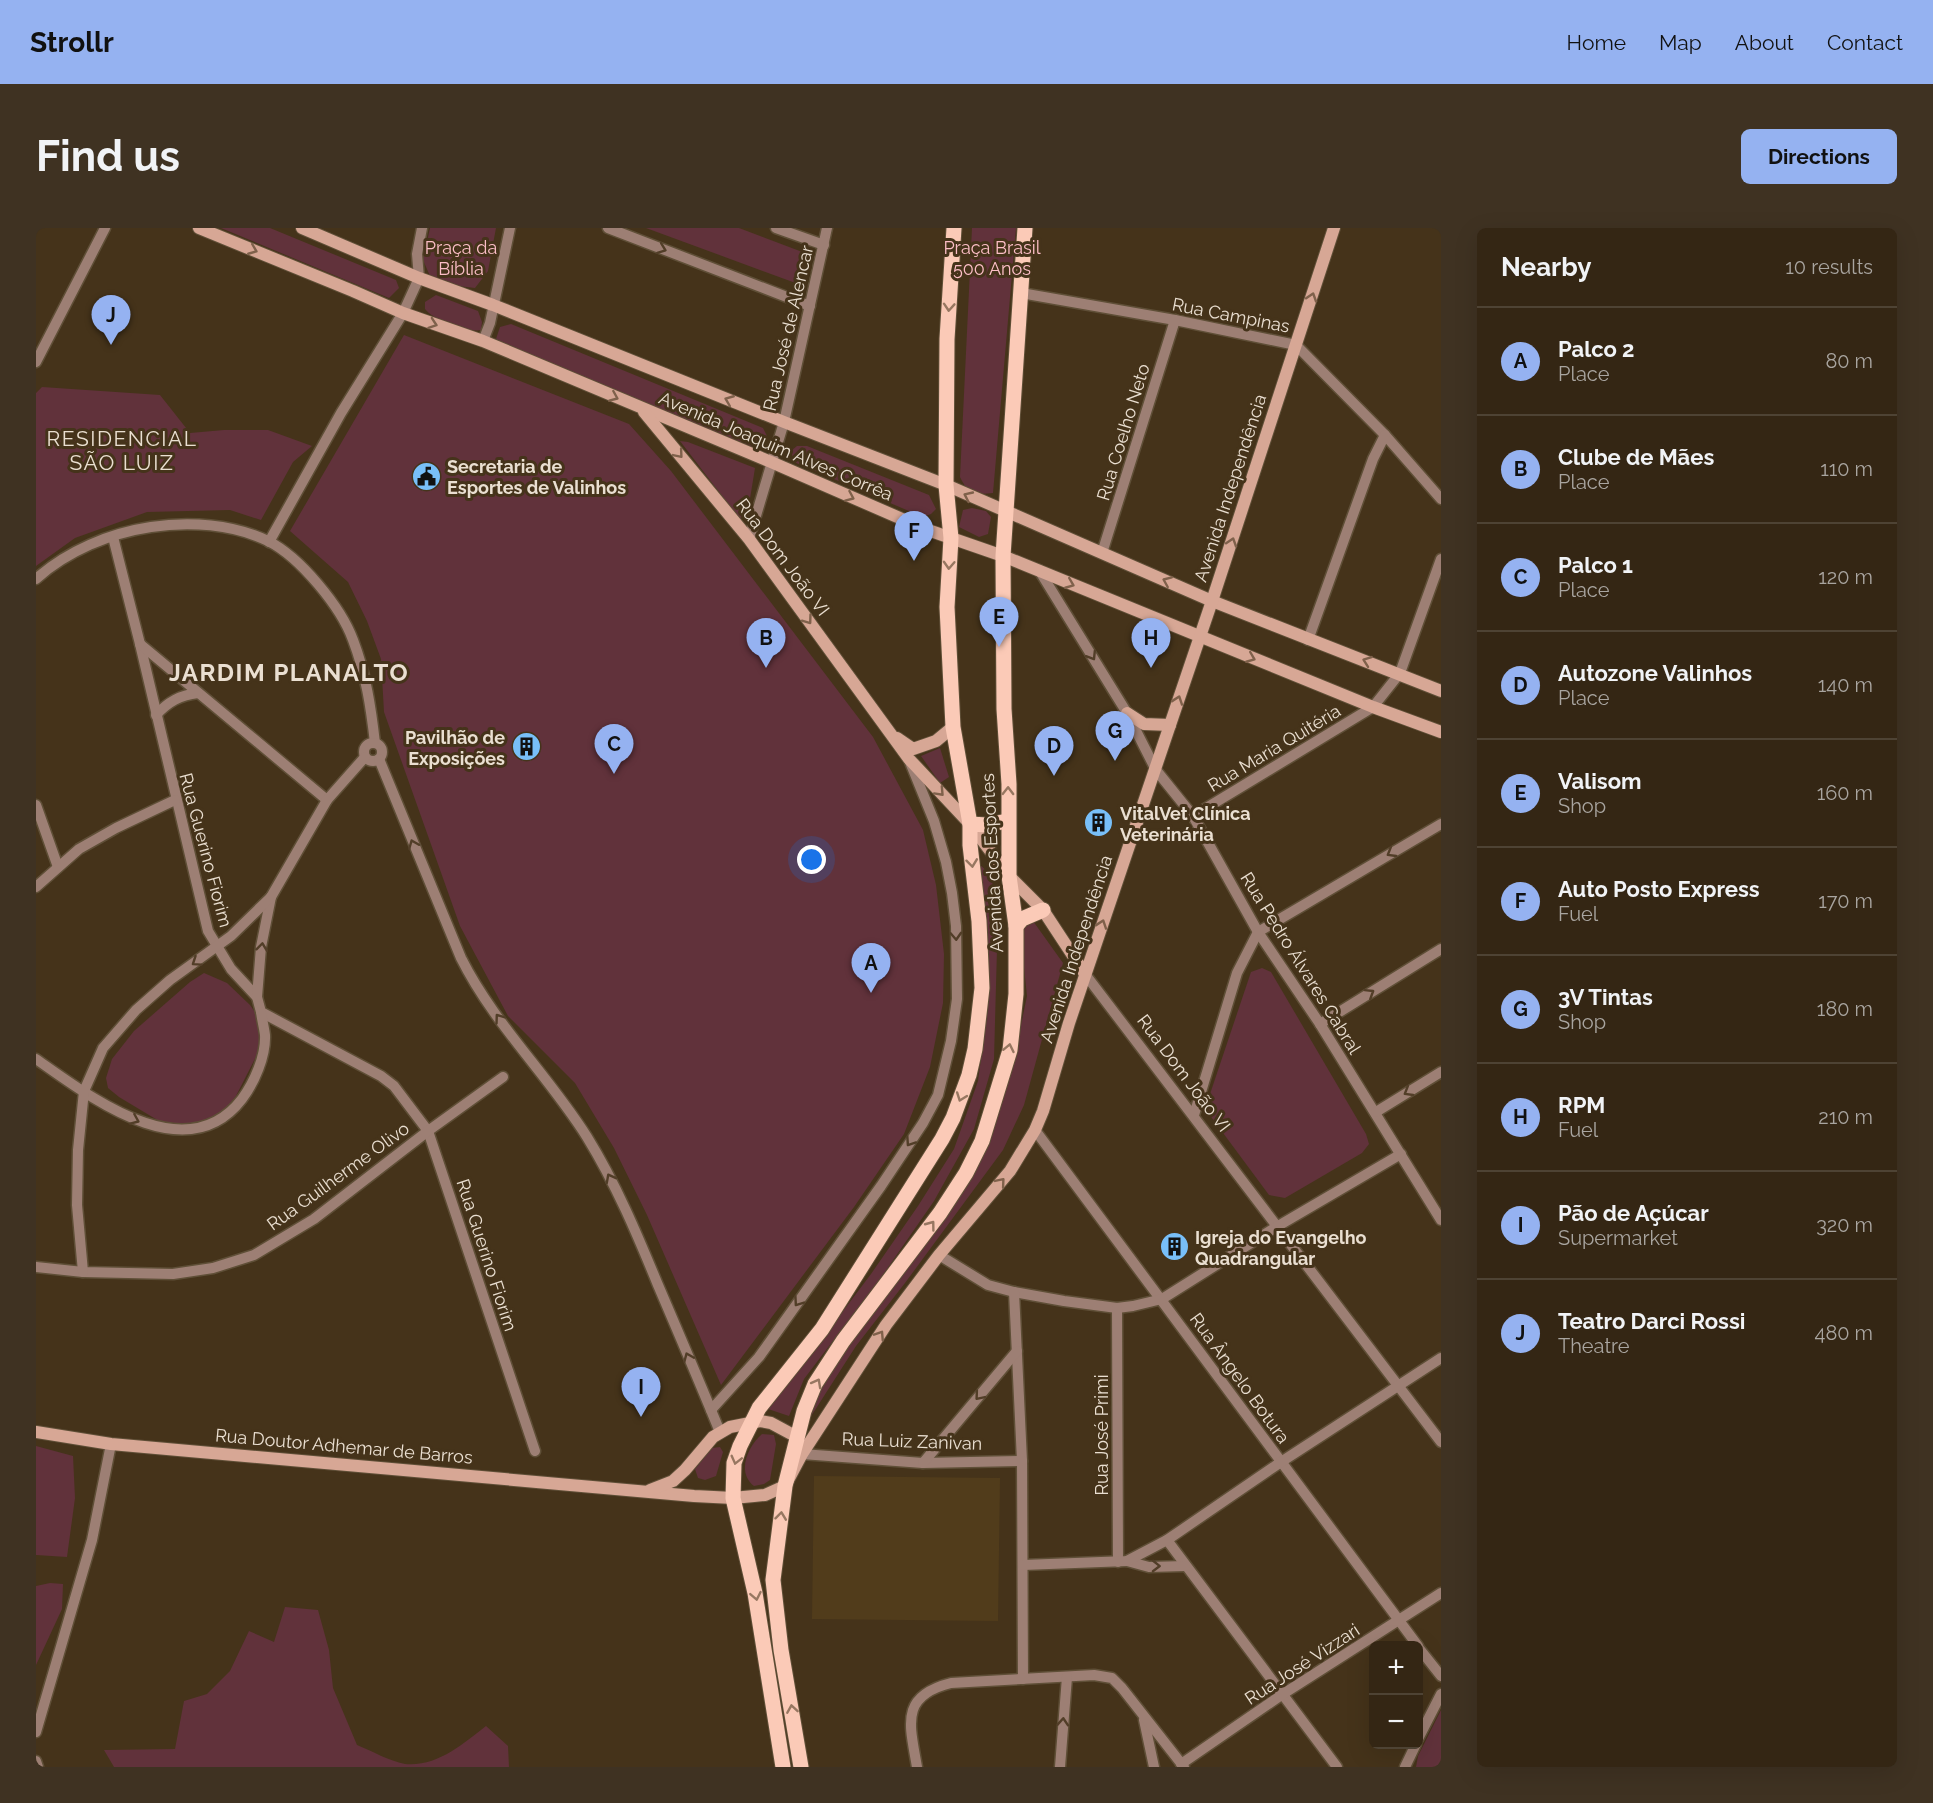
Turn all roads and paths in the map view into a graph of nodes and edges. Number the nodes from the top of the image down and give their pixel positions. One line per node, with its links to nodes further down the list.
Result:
1 (105, 228): 21 (street)
2 (199, 228): 17 (main road, Avenida Joaquim Alves Corrêa, one-way to 17)
3 (302, 228): 13 (main road, Avenida Joaquim Alves Corrêa)
4 (422, 228): 13 (street)
5 (510, 228): 15 (street)
6 (608, 228): 16 (street, one-way to 16)
7 (776, 228): 12 (street)
8 (827, 228): 12 (street, Rua José de Alencar)
9 (954, 228): 26 (main road, Avenida dos Esportes, one-way to 26)
10 (1025, 228): 14 (main road, Avenida dos Esportes)
11 (1334, 228): 20 (main road, Avenida Independência, one-way to 11)
12 (824, 245): 16 (street, Rua José de Alencar)
13 (419, 278): 15 (main road, Avenida Joaquim Alves Corrêa); 17 (street)
14 (1021, 293): 18 (street, Rua Campinas); 28 (main road, Avenida dos Esportes)
15 (494, 305): 19 (street); 23 (main road, Avenida Joaquim Alves Corrêa, one-way to 15)
16 (810, 306): 23 (street, Rua José de Alencar)
17 (403, 313): 19 (main road, Avenida Joaquim Alves Corrêa, one-way to 19); 32 (street)
18 (1175, 320): 20 (street, Rua Campinas); 33 (street, Rua Coelho Neto)
19 (483, 341): 22 (main road, Avenida Joaquim Alves Corrêa, one-way to 22)
20 (1296, 345): 24 (street, Rua Campinas); 38 (main road, Avenida Independência, one-way to 20)
21 (36, 362)
22 (641, 409): 25 (main road, Avenida Joaquim Alves Corrêa); 31 (main road, Rua Dom João VI, one-way to 31)
23 (784, 422): 25 (street, Rua José de Alencar); 26 (main road, Avenida Joaquim Alves Corrêa)
24 (1385, 435): 27 (street, Rua Campinas); 40 (street)
25 (771, 462): 30 (main road, Avenida Joaquim Alves Corrêa, one-way to 30); 31 (street, Rua José de Alencar)
26 (946, 485): 28 (main road, Avenida Joaquim Alves Corrêa, one-way to 26); 30 (main road, Avenida dos Esportes)
27 (1441, 499)
28 (1007, 512): 33 (main road, Avenida Joaquim Alves Corrêa); 34 (main road, Avenida dos Esportes)
29 (113, 537): 32 (street); 37 (street); 41 (street, Rua Guerino Fiorim)
30 (951, 538): 34 (main road, Avenida Joaquim Alves Corrêa); 49 (main road, Avenida dos Esportes, one-way to 49)
31 (749, 539): 51 (main road, Rua Dom João VI, one-way to 51)
32 (269, 542): 52 (street)
33 (1102, 553): 38 (main road, Avenida Joaquim Alves Corrêa, one-way to 33)
34 (1003, 556): 36 (main road, Avenida Joaquim Alves Corrêa); 61 (main road, Avenida dos Esportes, one-way to 34)
35 (1441, 559): 42 (street)
36 (1039, 570): 39 (main road, Avenida Joaquim Alves Corrêa, one-way to 39); 46 (street, Rua Pedro Álvares Cabral, one-way to 46)
37 (36, 579)
38 (1212, 601): 39 (main road, Avenida Independência); 40 (main road, Avenida Joaquim Alves Corrêa)
39 (1199, 637): 45 (main road, Avenida Joaquim Alves Corrêa, one-way to 45); 48 (main road, Avenida Independência, one-way to 39)
40 (1308, 640): 42 (main road, Avenida Joaquim Alves Corrêa, one-way to 40)
41 (140, 644): 44 (street); 47 (street, Rua Guerino Fiorim)
42 (1400, 673): 43 (main road, Avenida Joaquim Alves Corrêa); 45 (street)
43 (1441, 691)
44 (198, 693): 47 (street); 58 (street)
45 (1373, 707): 50 (main road, Avenida Joaquim Alves Corrêa); 60 (street, Rua Maria Quitéria)
46 (1127, 713): 48 (main road); 56 (street, Rua Pedro Álvares Cabral)
47 (156, 715): 57 (street, Rua Guerino Fiorim)
48 (1170, 725): 56 (main road, Avenida Independência)
49 (953, 727): 51 (main road, Rua Dom João VI); 62 (main road, Avenida dos Esportes)
50 (1441, 732)
51 (889, 733): 55 (main road, Rua Dom João VI)
52 (375, 743): 53 (street); 54 (street)
53 (365, 757): 54 (street); 58 (street)
54 (378, 759): 97 (street, one-way to 54)
55 (909, 759): 62 (main road, Rua Dom João VI, one-way to 62); 97 (street, one-way to 97)
56 (1156, 770): 60 (street, Rua Pedro Álvares Cabral); 73 (main road, Avenida Independência, one-way to 56)
57 (175, 800): 64 (street); 71 (street, Rua Guerino Fiorim)
58 (327, 800): 67 (street)
59 (36, 805): 64 (street)
60 (1192, 816): 70 (street, Rua Pedro Álvares Cabral)
61 (1007, 821): 62 (main road); 65 (main road, Avenida dos Esportes)
62 (970, 824): 65 (main road, Rua Dom João VI); 98 (main road, Avenida dos Esportes, one-way to 98)
63 (1441, 824): 70 (street, one-way to 70)
64 (58, 867): 66 (street)
65 (1008, 876): 68 (main road, Rua Dom João VI); 69 (main road, Avenida dos Esportes)
66 (36, 887)
67 (271, 897): 71 (street); 74 (street, one-way to 67)
68 (1043, 910): 69 (main road); 73 (main road, Rua Dom João VI)
69 (1016, 926): 101 (main road, Avenida dos Esportes, one-way to 69)
70 (1258, 932): 76 (street, Rua Pedro Álvares Cabral); 82 (street)
71 (217, 948): 74 (street, Rua Guerino Fiorim); 80 (street, one-way to 80)
72 (1441, 949): 76 (street, one-way to 72)
73 (1085, 974): 82 (street, Rua Dom João VI); 83 (main road, Avenida Independência)
74 (257, 997): 75 (street, Rua Guerino Fiorim)
75 (261, 1012): 80 (street, one-way to 75); 84 (street, Rua Guerino Fiorim)
76 (1320, 1024): 81 (street, Rua Pedro Álvares Cabral)
77 (36, 1059): 80 (street)
78 (1441, 1072): 81 (street, one-way to 81)
79 (503, 1077): 84 (street, Rua Guilherme Olivo)
80 (84, 1091): 90 (street)
81 (1376, 1112): 85 (street, Rua Pedro Álvares Cabral)
82 (1194, 1115): 87 (street, Rua Dom João VI)
83 (1035, 1130): 88 (main road, Avenida Independência, one-way to 83); 92 (street, Rua Ângelo Botura)
84 (428, 1131): 90 (street, Rua Guilherme Olivo); 104 (street, Rua Guerino Fiorim)
85 (1401, 1154): 86 (street, Rua Pedro Álvares Cabral); 87 (street)
86 (1439, 1212)
87 (1278, 1226): 92 (street); 96 (street, Rua Dom João VI)
88 (939, 1255): 91 (street); 105 (main road, Avenida Independência, one-way to 88)
89 (36, 1267): 90 (street, Rua Guilherme Olivo)
90 (83, 1272)
91 (1014, 1292): 93 (street); 94 (street)
92 (1162, 1299): 93 (street); 107 (street, Rua Ângelo Botura)
93 (1117, 1308): 115 (street, Rua José Primi)
94 (1017, 1351): 106 (street); 108 (street, one-way to 108)
95 (1441, 1358): 96 (street)
96 (1399, 1385): 102 (street, Rua Dom João VI); 107 (street)
97 (711, 1410): 100 (street)
98 (750, 1424): 100 (main road); 101 (main road); 113 (main road, Avenida dos Esportes, one-way to 113)
99 (36, 1432): 103 (main road, Rua Doutor Adhemar de Barros)
100 (720, 1432): 109 (main road)
101 (797, 1437): 105 (main road); 110 (main road, Avenida dos Esportes)
102 (1441, 1442)
103 (111, 1444): 111 (main road, Rua Doutor Adhemar de Barros); 129 (street)
104 (535, 1451)
105 (802, 1454): 108 (street, Rua Luiz Zanivan); 110 (main road)
106 (1022, 1461): 108 (street, Rua Luiz Zanivan); 116 (street)
107 (1281, 1462): 114 (street); 119 (street, Rua Ângelo Botura)
108 (923, 1463)
109 (685, 1470): 111 (main road); 112 (main road)
110 (785, 1486): 113 (main road, Rua Doutor Adhemar de Barros); 135 (main road, Avenida dos Esportes, one-way to 110)
111 (649, 1491): 112 (main road, Rua Doutor Adhemar de Barros)
112 (694, 1496): 113 (main road, Rua Doutor Adhemar de Barros)
113 (733, 1498): 134 (main road, Avenida dos Esportes, one-way to 134)
114 (1167, 1540): 115 (street); 117 (street)
115 (1122, 1562): 116 (street); 117 (street, one-way to 117)
116 (1023, 1565): 124 (street)
117 (1185, 1566): 125 (street)
118 (1441, 1593): 119 (street, Rua José Vizzari)
119 (1399, 1621): 120 (street, Rua Ângelo Botura); 125 (street, Rua José Vizzari)
120 (1414, 1641)
121 (1423, 1653): 122 (street, Rua Ângelo Botura)
122 (1441, 1676)
123 (1066, 1677): 124 (street); 127 (street); 137 (street, one-way to 123)
124 (1023, 1679): 136 (street)
125 (1283, 1694): 132 (street, Rua José Vizzari); 139 (street)
126 (1441, 1694): 128 (street)
127 (1143, 1717): 132 (street); 138 (street)
128 (1423, 1731)
129 (36, 1732)
130 (1414, 1749): 140 (street)
131 (36, 1761): 133 (street)
132 (1183, 1765)
133 (38, 1767)
134 (783, 1767)
135 (801, 1767)
136 (917, 1767)
137 (1060, 1767)
138 (1154, 1767)
139 (1337, 1767)
140 (1405, 1767)

